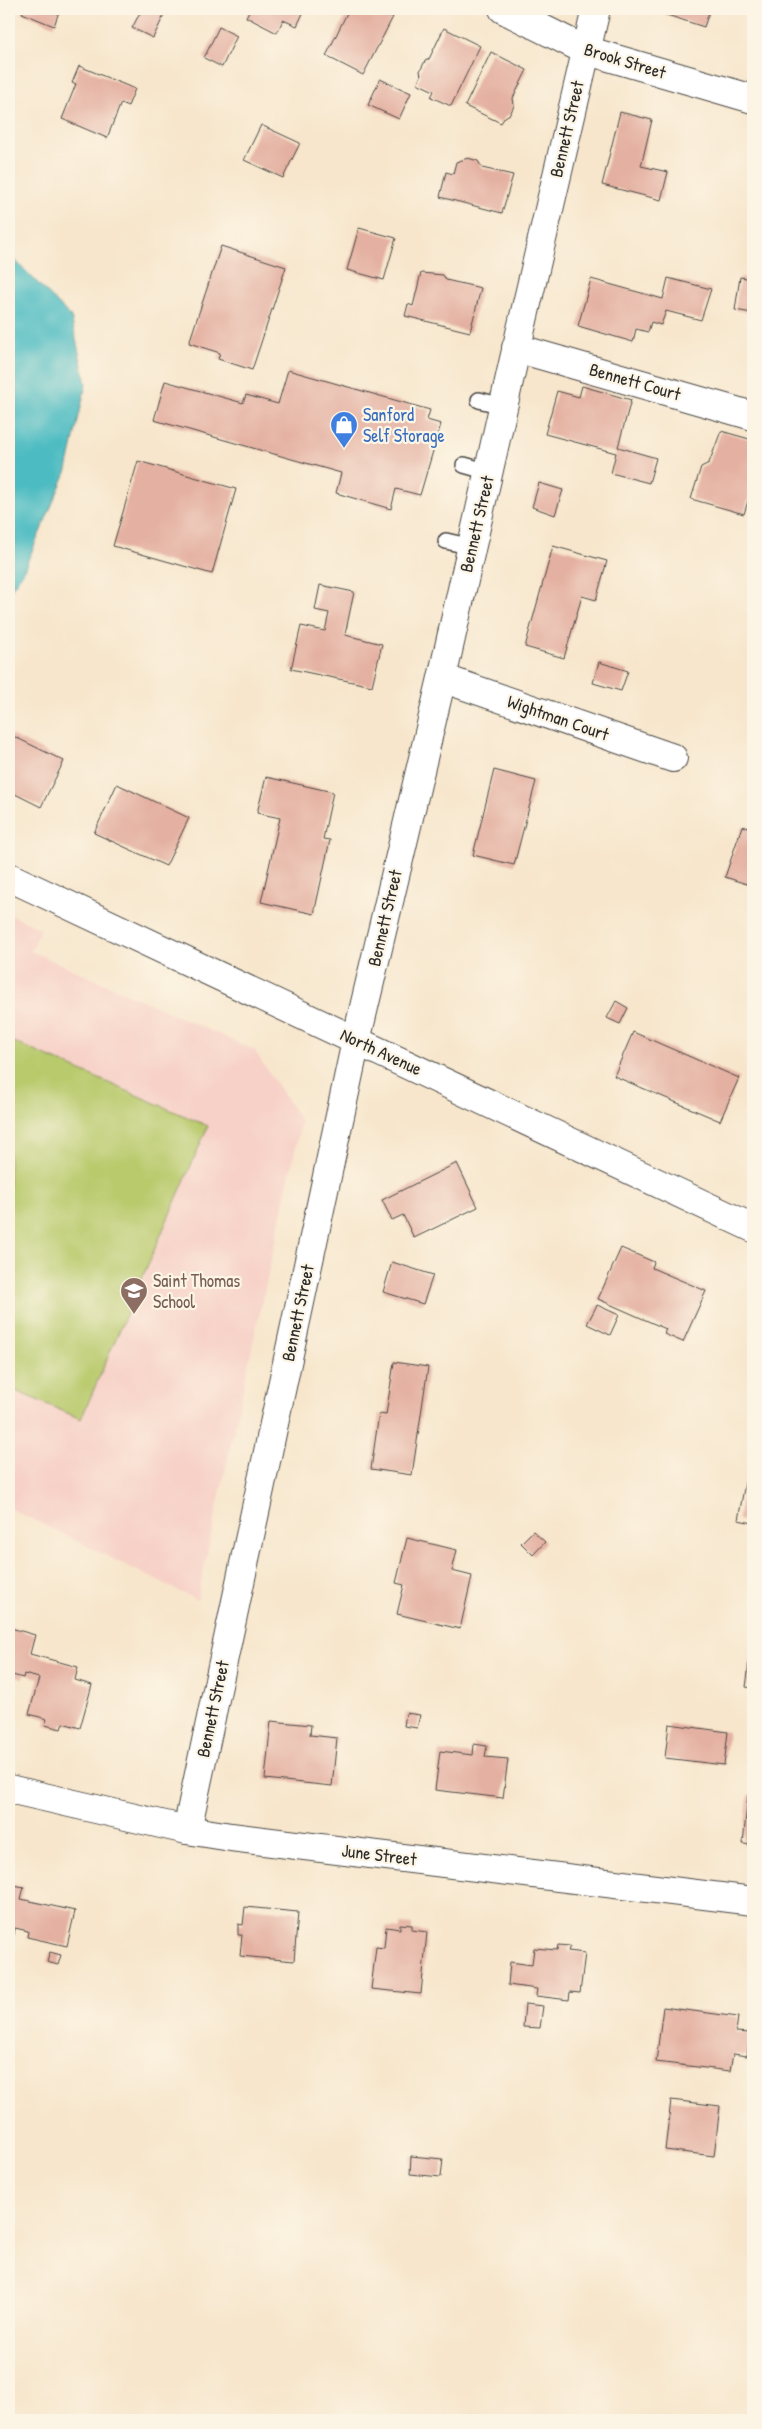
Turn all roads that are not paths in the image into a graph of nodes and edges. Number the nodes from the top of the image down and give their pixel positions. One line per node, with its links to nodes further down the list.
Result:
1 (503, 9): 3 (street, Brook Street)
2 (596, 9): 3 (street, Bennett Street)
3 (585, 50): 4 (street, Brook Street); 5 (street, Bennett Street)
4 (753, 99)
5 (516, 348): 6 (street, Bennett Court); 7 (street, Bennett Street)
6 (753, 416)
7 (442, 678): 8 (street, Wightman Court); 10 (street, Bennett Street)
8 (673, 758)
9 (9, 877): 10 (street, North Avenue)
10 (356, 1041): 11 (street, North Avenue); 13 (street, Bennett Street)
11 (753, 1228)
12 (9, 1788): 13 (street, June Street)
13 (186, 1830): 14 (street, June Street)
14 (753, 1901)

